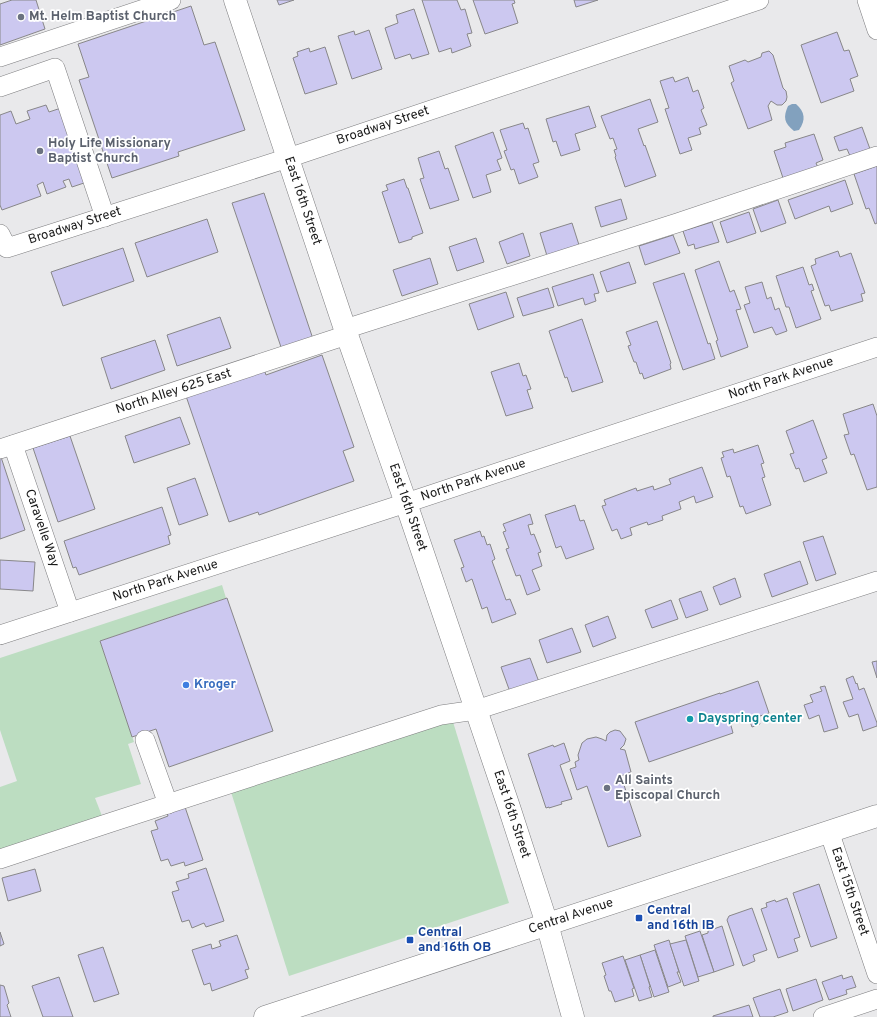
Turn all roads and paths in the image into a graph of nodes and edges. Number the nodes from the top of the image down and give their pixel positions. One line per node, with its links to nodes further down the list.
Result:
1 (171, 0): 6 (street)
2 (235, 0): 9 (main road, East 16th Street)
3 (759, 0): 9 (street, Broadway Street)
4 (867, 0): 5 (street)
5 (877, 30)
6 (0, 57)
7 (0, 87): 10 (street)
8 (877, 156): 12 (street, North Alley 625 East)
9 (288, 158): 10 (street, Broadway Street); 12 (main road, East 16th Street)
10 (105, 217): 11 (street, Broadway Street)
11 (3, 241)
12 (346, 332): 14 (street, North Alley 625 East); 15 (main road, East 16th Street)
13 (877, 347): 15 (street, North Park Avenue)
14 (7, 447): 17 (street, Caravelle Way)
15 (406, 503): 17 (street, North Park Avenue); 19 (main road, East 16th Street)
16 (877, 581): 19 (street)
17 (70, 612): 18 (street, North Park Avenue)
18 (0, 635)
19 (476, 710): 21 (street); 25 (main road, East 16th Street)
20 (145, 740): 21 (street)
21 (168, 804): 24 (street)
22 (877, 816): 23 (main road, Central Avenue)
23 (829, 831): 25 (main road, Central Avenue); 26 (street, East 15th Street)
24 (0, 859)
25 (547, 924): 28 (main road, Central Avenue); 30 (main road, East 16th Street)
26 (877, 974)
27 (877, 999): 31 (street)
28 (307, 1010): 29 (main road, Central Avenue)
29 (266, 1017)
30 (573, 1017)
31 (823, 1017)

